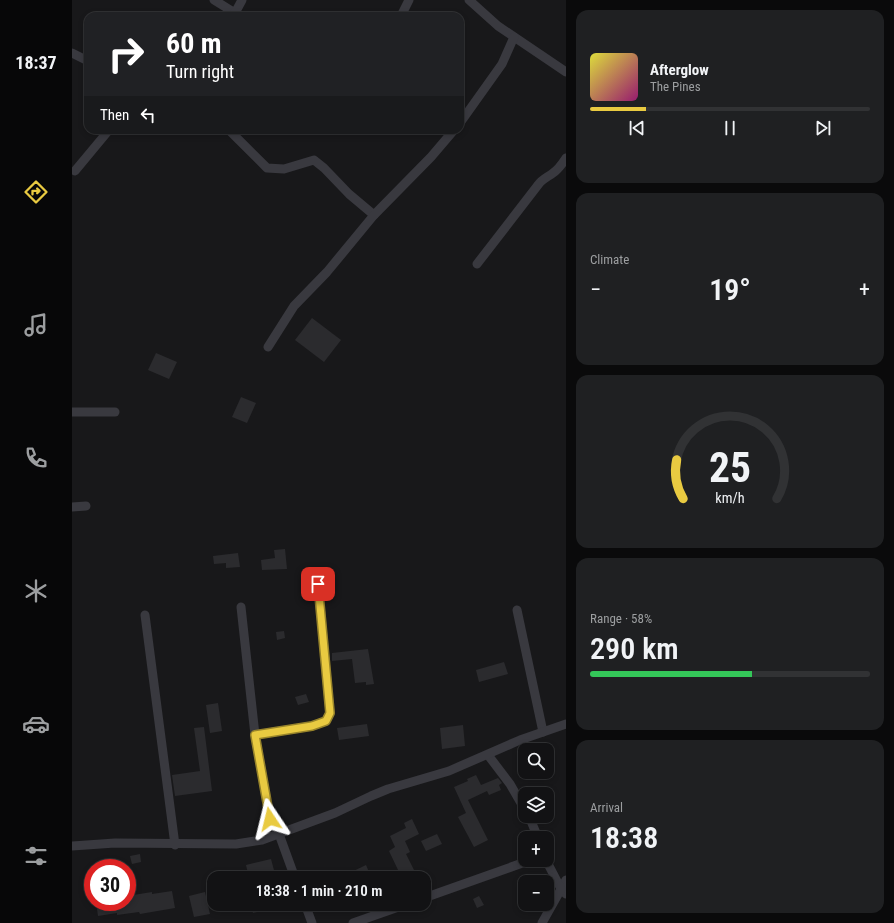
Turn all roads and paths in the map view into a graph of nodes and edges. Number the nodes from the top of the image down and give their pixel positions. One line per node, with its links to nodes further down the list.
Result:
1 (214, 0): 5 (street)
2 (242, 0): 6 (street)
3 (409, 0): 7 (street)
4 (468, 0): 8 (street)
5 (231, 12)
6 (236, 12)
7 (403, 12)
8 (514, 37): 11 (street); 12 (street)
9 (72, 52): 10 (street)
10 (84, 59)
11 (566, 72)
12 (464, 116)
13 (106, 134): 17 (street)
14 (233, 134): 18 (street)
15 (451, 134): 18 (street)
16 (566, 158): 19 (street)
17 (75, 171)
18 (374, 215): 20 (street)
19 (477, 264)
20 (268, 347)
21 (72, 412): 22 (street)
22 (115, 412)
23 (86, 506): 24 (street)
24 (72, 507)
25 (318, 584): 31 (street)
26 (241, 607): 31 (street)
27 (516, 610): 30 (street)
28 (146, 615): 35 (street)
29 (566, 724): 30 (street)
30 (543, 732): 32 (street)
31 (255, 735): 34 (street)
32 (488, 755): 33 (street); 34 (street)
33 (518, 798)
34 (279, 834): 35 (street); 39 (street)
35 (175, 845): 36 (street)
36 (72, 846)
37 (518, 865): 42 (street)
38 (550, 867): 41 (street)
39 (292, 871)
40 (566, 880): 41 (street)
41 (564, 891): 47 (street)
42 (431, 896)
43 (307, 911): 45 (street)
44 (387, 911): 46 (street)
45 (312, 923)
46 (353, 923)
47 (542, 923)

